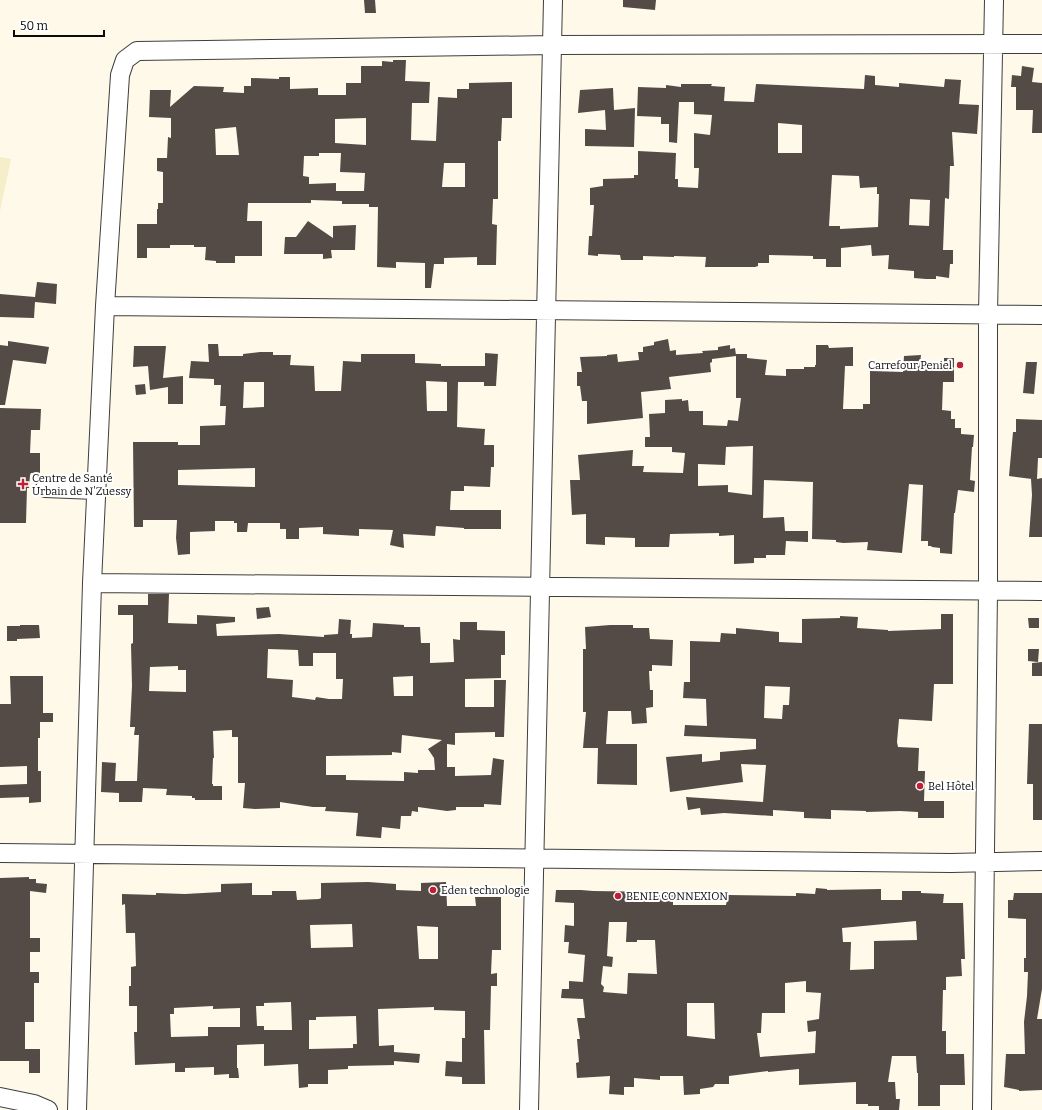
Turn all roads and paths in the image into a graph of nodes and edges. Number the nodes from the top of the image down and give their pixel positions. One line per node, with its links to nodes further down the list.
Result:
1 (553, 0): 5 (street)
2 (994, 0): 3 (street)
3 (993, 44): 4 (street); 5 (street); 8 (street)
4 (1042, 44)
5 (552, 45): 6 (street); 7 (street)
6 (105, 306): 7 (street); 11 (street)
7 (547, 310): 8 (street); 13 (street)
8 (988, 315): 9 (street); 14 (street)
9 (1042, 315)
10 (45, 488): 11 (street)
11 (96, 490): 12 (street)
12 (92, 583): 13 (street); 17 (street)
13 (540, 587): 14 (street); 18 (street)
14 (988, 590): 15 (street); 19 (street)
15 (1042, 591)
16 (0, 853): 17 (street)
17 (85, 854): 18 (street); 23 (street)
18 (533, 859): 19 (street); 24 (street)
19 (985, 862): 20 (street); 25 (street)
20 (1042, 862)
21 (0, 1097): 22 (street)
22 (48, 1110)
23 (78, 1110)
24 (529, 1110)
25 (982, 1110)

